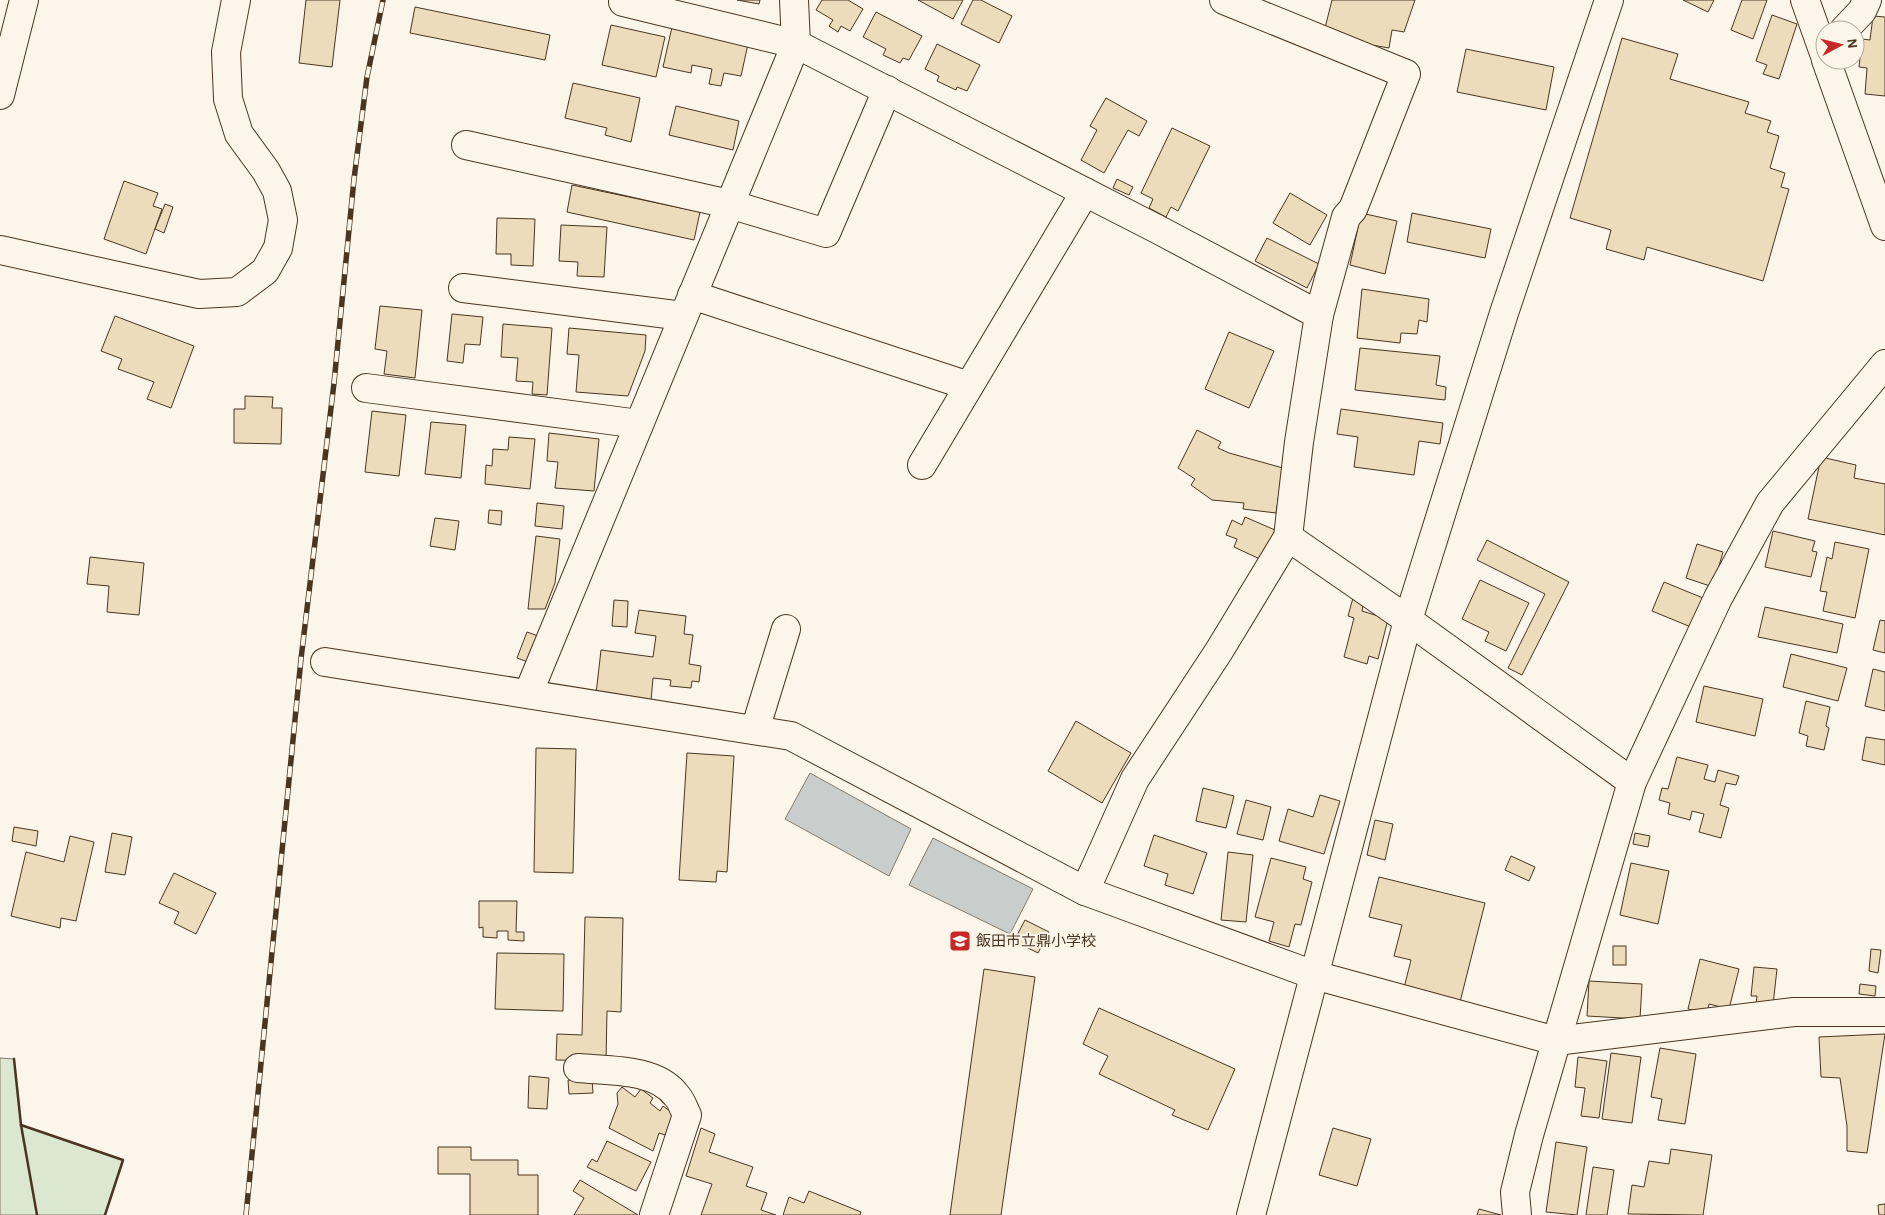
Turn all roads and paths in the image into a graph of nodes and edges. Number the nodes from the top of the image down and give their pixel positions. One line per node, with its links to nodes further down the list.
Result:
1 (24, 0): 14 (street)
2 (236, 0): 19 (street)
3 (794, 0): 11 (street)
4 (1224, 0): 22 (street)
5 (1609, 0): 29 (street)
6 (1805, 0): 10 (street)
7 (1867, 0): 9 (street)
8 (623, 2): 11 (street)
9 (1853, 20)
10 (1815, 27)
11 (796, 44): 13 (street); 17 (street)
12 (1831, 70): 18 (street)
13 (887, 90): 16 (street); 17 (street)
14 (0, 95)
15 (466, 145): 17 (street)
16 (1085, 192): 22 (street); 24 (street)
17 (730, 204): 21 (street)
18 (1885, 226)
19 (0, 250)
20 (463, 288): 21 (street)
21 (688, 305): 24 (street); 26 (street)
22 (1319, 315): 28 (street)
23 (1885, 364): 34 (street)
24 (969, 386): 27 (street)
25 (366, 388): 26 (street)
26 (639, 424): 32 (street)
27 (922, 465)
28 (1288, 537): 29 (street); 35 (street)
29 (1408, 620): 34 (street); 36 (street)
30 (786, 629): 33 (street)
31 (325, 662): 32 (street)
32 (528, 694): 33 (street)
33 (755, 730): 35 (street)
34 (1632, 782): 38 (street)
35 (1085, 891): 36 (street)
36 (1314, 975): 38 (street); 41 (street)
37 (1885, 1012): 38 (street)
38 (1556, 1041): 42 (street)
39 (578, 1068): 40 (street)
40 (654, 1215)
41 (1251, 1215)
42 (1517, 1215)

